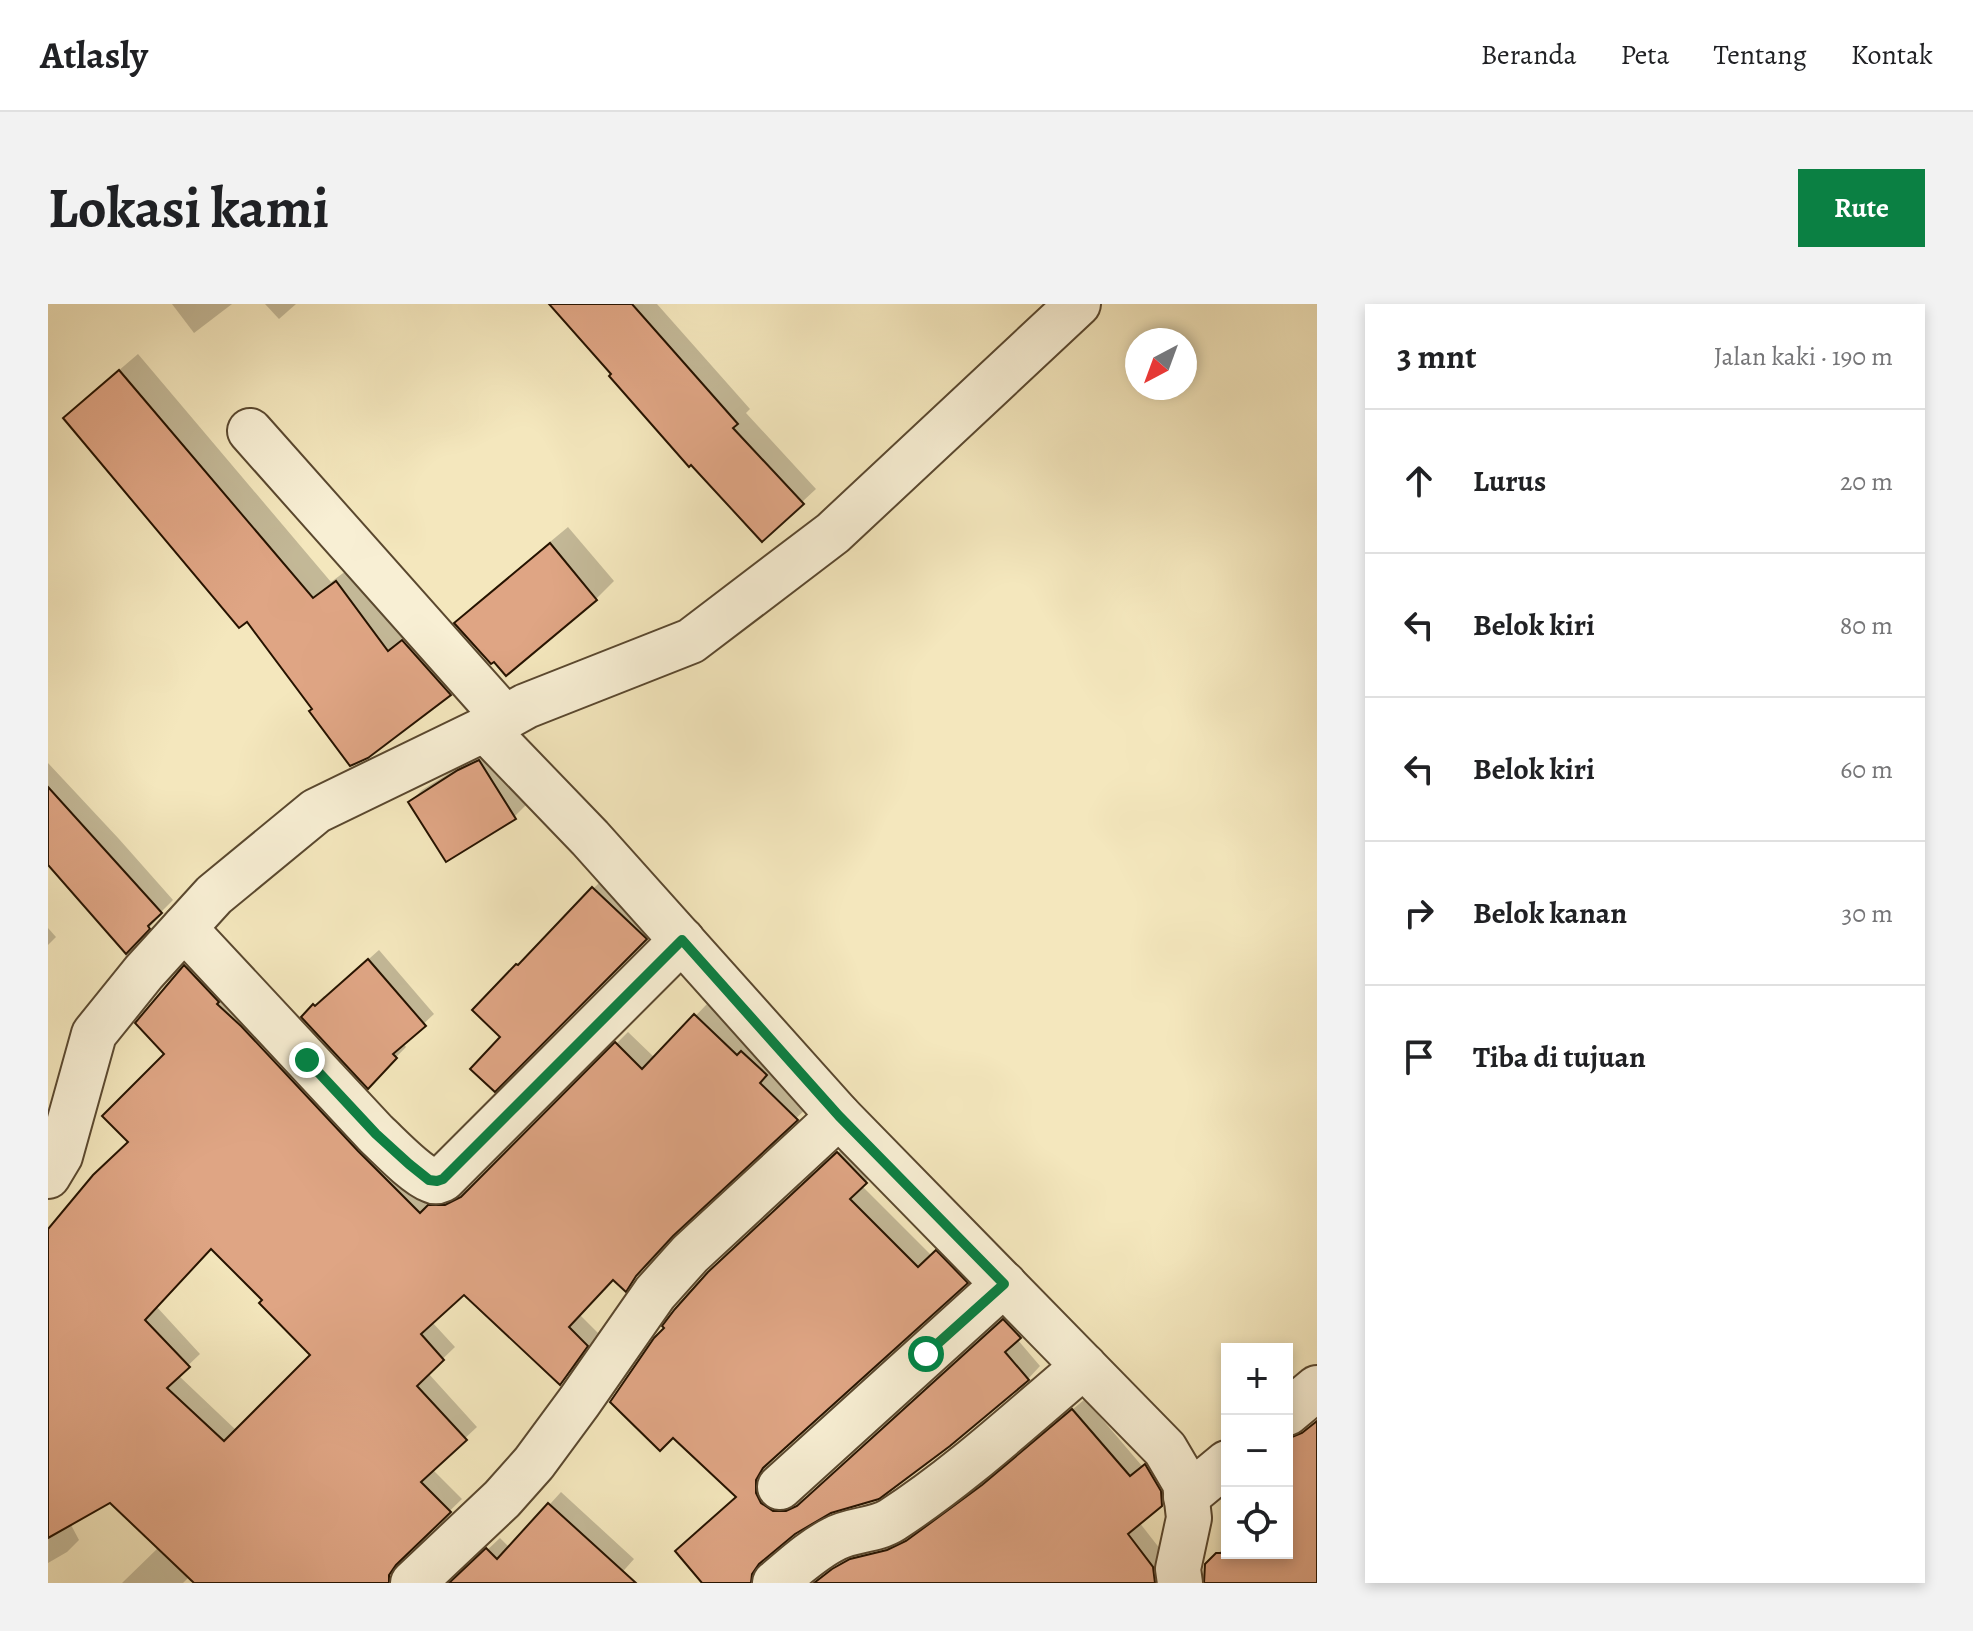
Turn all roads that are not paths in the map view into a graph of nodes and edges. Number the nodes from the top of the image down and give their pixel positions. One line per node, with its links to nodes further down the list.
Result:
1 (1078, 304): 3 (street)
2 (250, 431): 3 (street)
3 (495, 724): 4 (street); 5 (street)
4 (184, 928): 5 (street); 7 (street)
5 (682, 940): 6 (street)
6 (839, 1116): 8 (street); 15 (street)
7 (48, 1176)
8 (1004, 1284): 9 (street); 13 (street)
9 (1084, 1366): 14 (street); 16 (street)
10 (1317, 1388): 11 (street)
11 (1293, 1408)
12 (1221, 1468): 14 (street)
13 (780, 1487)
14 (1186, 1497): 17 (street)
15 (413, 1583)
16 (775, 1583)
17 (1180, 1583)

